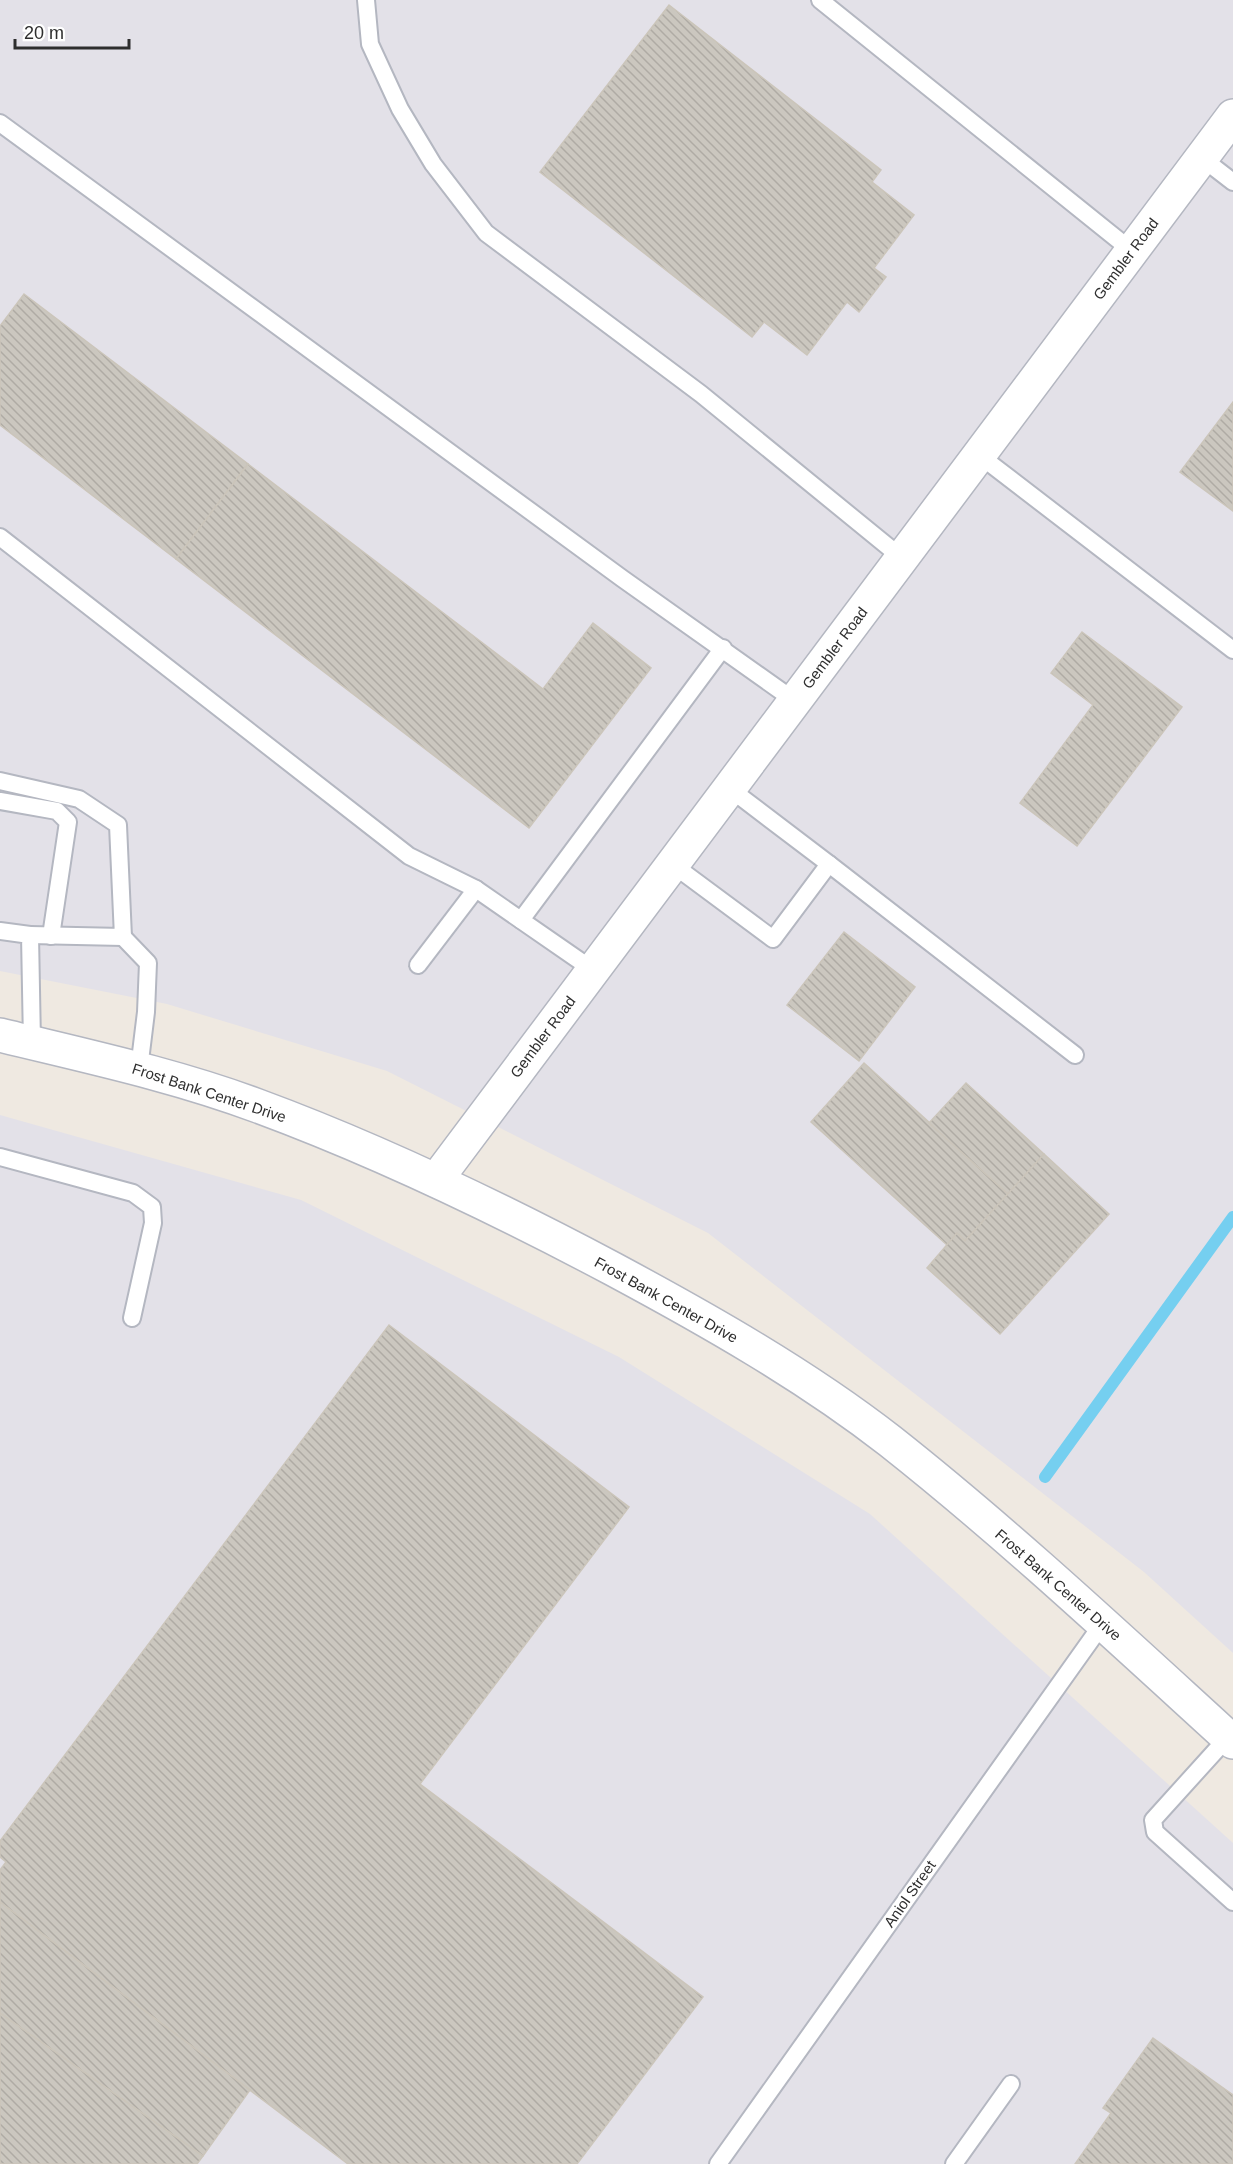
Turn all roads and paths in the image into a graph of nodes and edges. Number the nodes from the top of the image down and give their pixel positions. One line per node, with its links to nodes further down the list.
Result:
1 (366, 0): 10 (lane)
2 (820, 0): 7 (lane)
3 (1233, 116): 5 (main road, Gembler Road)
4 (0, 123): 11 (lane)
5 (1202, 158): 6 (lane); 7 (main road, Gembler Road)
6 (1233, 182)
7 (1131, 251): 8 (main road, Gembler Road)
8 (979, 455): 10 (main road, Gembler Road); 12 (lane)
9 (0, 537): 19 (lane)
10 (902, 558): 13 (main road, Gembler Road)
11 (723, 648): 13 (lane); 20 (lane)
12 (1233, 650)
13 (795, 701): 15 (main road, Gembler Road)
14 (0, 781): 24 (lane)
15 (729, 788): 17 (main road, Gembler Road); 18 (lane)
16 (0, 801): 23 (lane)
17 (672, 864): 18 (lane); 26 (main road, Gembler Road)
18 (829, 864): 29 (lane)
19 (477, 889): 20 (lane); 25 (lane)
20 (521, 920): 26 (lane)
21 (0, 931): 22 (lane)
22 (30, 935): 23 (lane); 28 (lane)
23 (51, 936): 24 (lane)
24 (123, 937): 30 (lane)
25 (418, 965)
26 (593, 970): 32 (main road, Gembler Road)
27 (0, 1035): 28 (main road, Frost Bank Center Drive)
28 (32, 1043): 30 (main road, Frost Bank Center Drive)
29 (1076, 1055)
30 (139, 1069): 32 (main road, Frost Bank Center Drive)
31 (0, 1157): 33 (lane)
32 (436, 1180): 34 (main road, Frost Bank Center Drive)
33 (132, 1318)
34 (1102, 1623): 35 (main road, Frost Bank Center Drive); 38 (lane, Aniol Street)
35 (1231, 1740): 36 (lane)
36 (1233, 1902)
37 (1011, 2084): 39 (lane)
38 (718, 2164)
39 (954, 2164)

